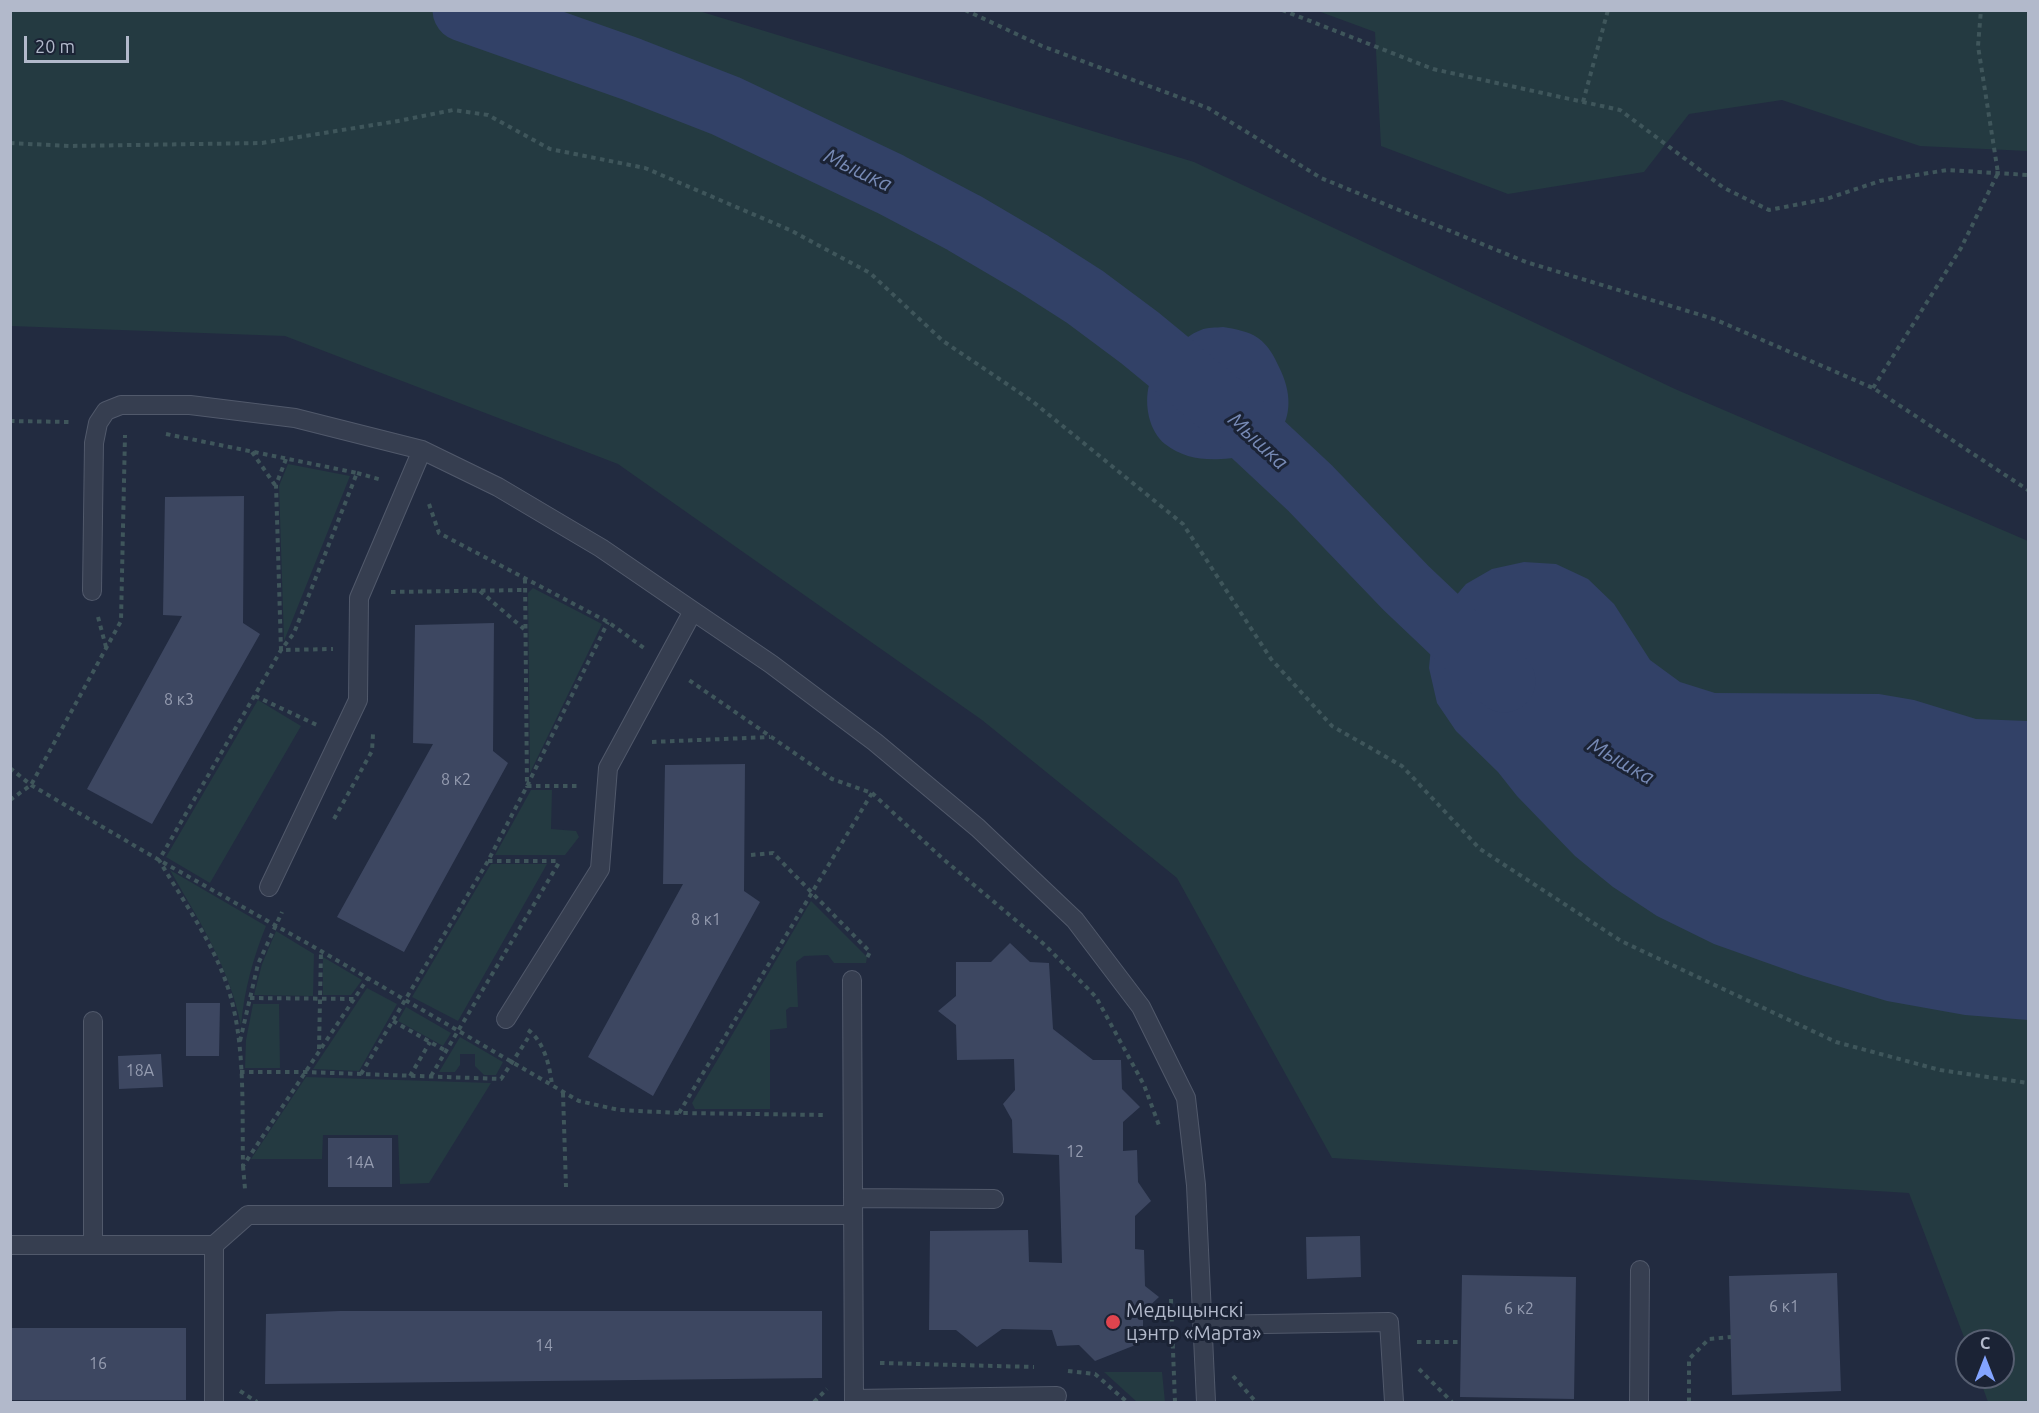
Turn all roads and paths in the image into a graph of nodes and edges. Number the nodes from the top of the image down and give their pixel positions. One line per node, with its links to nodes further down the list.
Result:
1 (965, 10): 9 (path)
2 (1282, 10): 5 (path)
3 (1608, 10): 5 (path)
4 (1981, 10): 7 (path)
5 (1583, 102): 7 (path)
6 (10, 143): 65 (path)
7 (1998, 172): 8 (path); 9 (path)
8 (2028, 175)
9 (1873, 388): 20 (path)
10 (10, 421): 11 (path)
11 (98, 423): 14 (lane); 23 (lane)
12 (126, 426): 35 (path)
13 (160, 433): 15 (path)
14 (422, 450): 19 (lane); 24 (lane)
15 (251, 452): 16 (path); 18 (path)
16 (286, 459): 17 (path); 18 (path)
17 (357, 472): 19 (path); 27 (path)
18 (276, 485): 27 (path)
19 (406, 488): 21 (path); 26 (lane)
20 (2028, 490)
21 (525, 579): 25 (path); 36 (path)
22 (479, 590): 25 (path)
23 (92, 591)
24 (693, 610): 37 (lane); 79 (lane)
25 (525, 630): 36 (path)
26 (359, 648): 27 (path); 30 (lane)
27 (281, 650): 29 (path)
28 (683, 676): 31 (path)
29 (255, 696): 30 (path); 41 (path)
30 (342, 735): 33 (path); 43 (lane)
31 (771, 737): 32 (path); 38 (path)
32 (643, 743)
33 (372, 752)
34 (10, 768): 35 (path)
35 (31, 785): 39 (path); 41 (path)
36 (527, 786): 37 (path); 42 (path)
37 (606, 788): 52 (lane)
38 (872, 793): 44 (path); 70 (path)
39 (10, 800)
40 (751, 855): 44 (path)
41 (159, 860): 45 (path); 60 (path)
42 (488, 861): 51 (path); 55 (path)
43 (269, 887)
44 (812, 892): 47 (path); 68 (path)
45 (321, 951): 46 (path); 49 (path)
46 (368, 978): 50 (path); 51 (path)
47 (852, 980): 69 (lane)
48 (250, 998): 49 (path)
49 (320, 998): 50 (path); 57 (path)
50 (354, 999): 57 (path)
51 (405, 1000): 54 (path); 55 (path)
52 (506, 1019): 66 (path)
53 (93, 1021): 74 (lane)
54 (393, 1021): 56 (path); 62 (path)
55 (458, 1030): 58 (path); 59 (path)
56 (430, 1042): 58 (path); 63 (path)
57 (319, 1051): 61 (path)
58 (446, 1051): 64 (path)
59 (513, 1062): 64 (path); 66 (path)
60 (240, 1072): 61 (path); 61 (path)
61 (305, 1072): 62 (path)
62 (361, 1074): 63 (path)
63 (410, 1076): 64 (path)
64 (431, 1077)
65 (2028, 1083)
66 (552, 1086): 67 (path)
67 (563, 1092): 68 (path); 73 (path)
68 (679, 1113): 69 (path)
69 (853, 1114): 72 (lane)
70 (1162, 1134)
71 (994, 1199): 72 (lane)
72 (853, 1206): 73 (lane); 88 (lane)
73 (567, 1215): 76 (lane)
74 (93, 1244): 75 (lane); 76 (lane)
75 (10, 1245)
76 (214, 1245): 89 (lane)
77 (1640, 1270): 95 (lane)
78 (1171, 1297): 91 (path)
79 (1203, 1325): 92 (lane); 93 (lane)
80 (1731, 1337): 96 (path)
81 (1461, 1342): 83 (path)
82 (880, 1351): 85 (path)
83 (1414, 1353)
84 (1415, 1365): 94 (path)
85 (1043, 1368)
86 (1064, 1370): 90 (path)
87 (1057, 1396): 88 (lane)
88 (854, 1401)
89 (214, 1402)
90 (1127, 1402)
91 (1175, 1402)
92 (1206, 1402)
93 (1394, 1402)
94 (1452, 1402)
95 (1639, 1402)
96 (1689, 1402)

